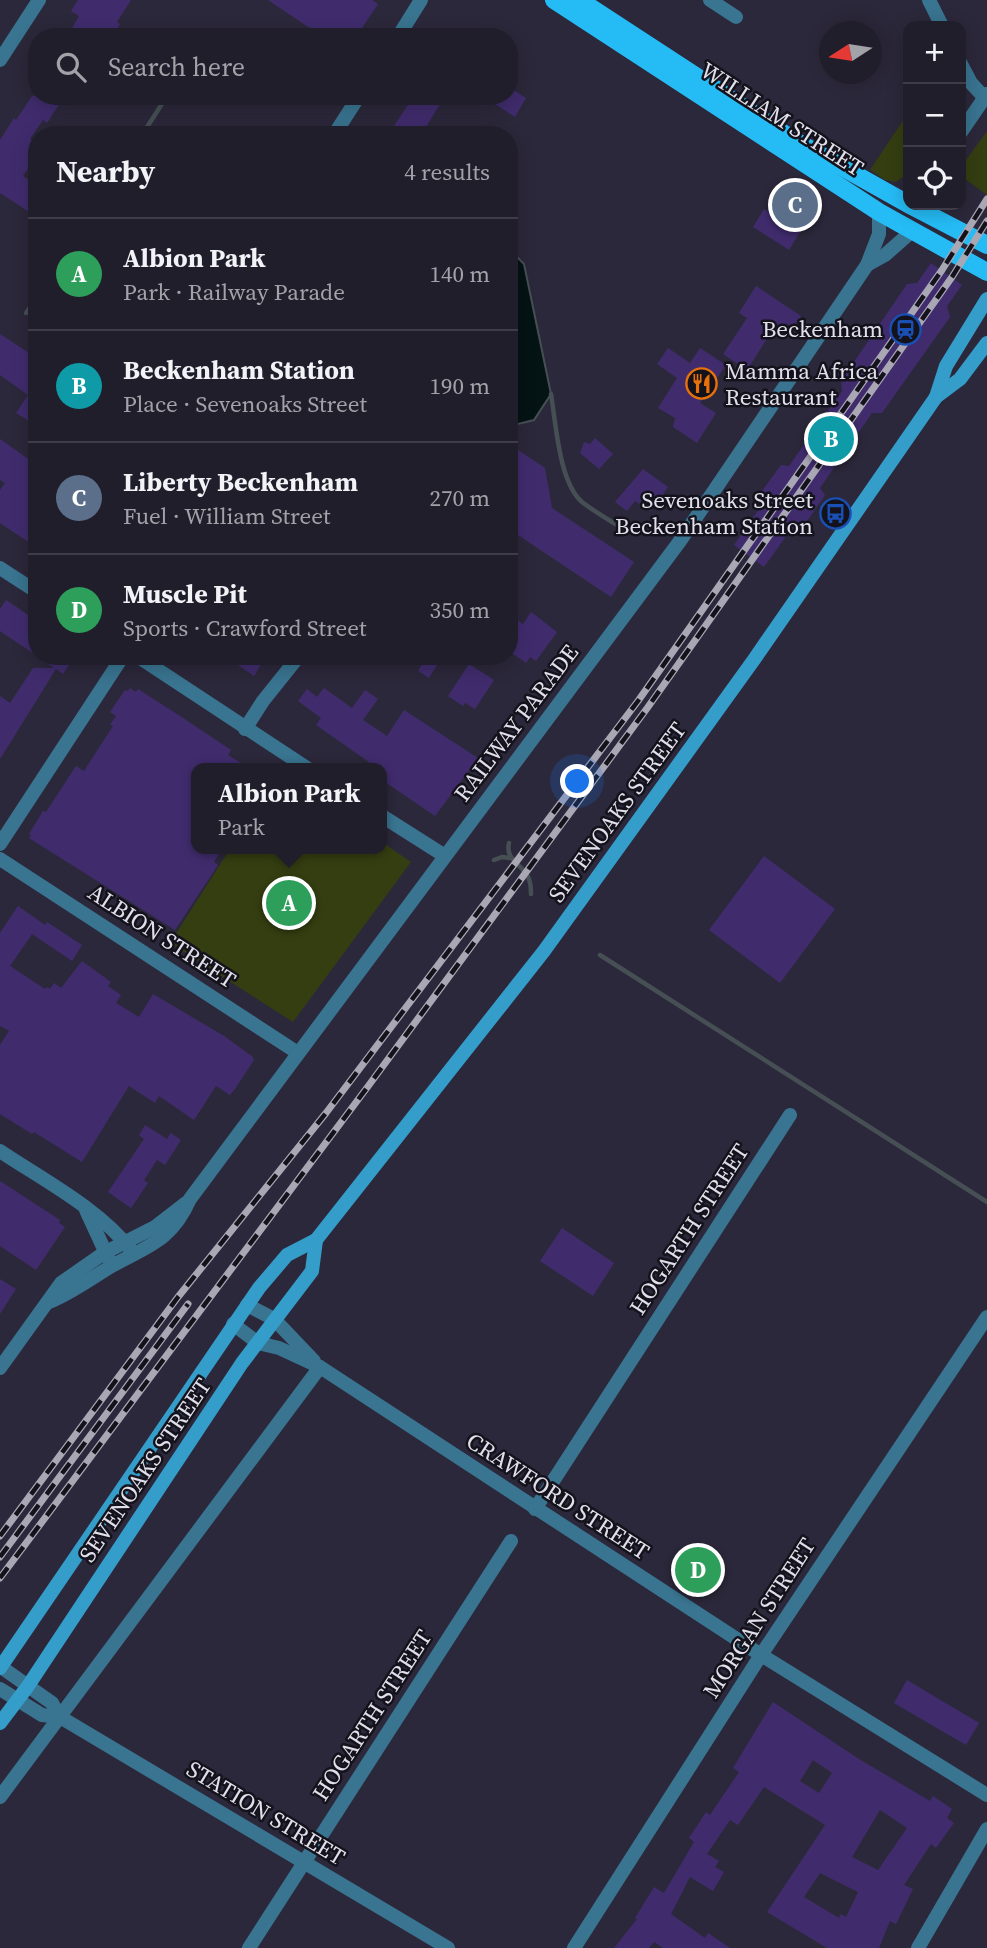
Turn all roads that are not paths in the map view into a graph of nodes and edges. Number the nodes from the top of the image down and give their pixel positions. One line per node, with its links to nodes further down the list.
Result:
1 (39, 0): 10 (street)
2 (554, 0): 17 (main road, WILLIAM STREET)
3 (579, 0): 16 (main road, WILLIAM STREET)
4 (710, 0): 7 (street)
5 (929, 0): 8 (street)
6 (422, 1): 9 (street)
7 (736, 18)
8 (940, 21)
9 (404, 28)
10 (0, 60)
11 (966, 74): 12 (street)
12 (986, 96): 14 (street)
13 (353, 105): 15 (street)
14 (966, 125)
15 (340, 126)
16 (903, 197)
17 (879, 212): 19 (main road, WILLIAM STREET); 21 (street, RAILWAY PARADE)
18 (937, 213): 20 (main road, WILLIAM STREET)
19 (911, 232): 21 (street, RAILWAY PARADE); 22 (main road, WILLIAM STREET)
20 (987, 244)
21 (867, 265): 35 (street, RAILWAY PARADE)
22 (987, 272)
23 (987, 299): 25 (main road, SEVENOAKS STREET)
24 (987, 343): 25 (main road, SEVENOAKS STREET)
25 (936, 397): 42 (main road, SEVENOAKS STREET)
26 (0, 568): 27 (street)
27 (28, 586)
28 (117, 665): 34 (street)
29 (150, 665): 31 (street)
30 (292, 665): 31 (street)
31 (246, 729): 32 (street)
32 (299, 763)
33 (387, 819): 35 (street)
34 (0, 844)
35 (445, 856): 37 (street, RAILWAY PARADE)
36 (0, 859): 37 (street, ALBION STREET)
37 (298, 1053): 40 (street, RAILWAY PARADE)
38 (790, 1115): 55 (street, HOGARTH STREET)
39 (0, 1151): 41 (street)
40 (190, 1199): 43 (street, RAILWAY PARADE); 45 (street, RAILWAY PARADE)
41 (84, 1206): 43 (street); 44 (street)
42 (316, 1240): 48 (main road, SEVENOAKS STREET); 50 (main road, SEVENOAKS STREET)
43 (125, 1242): 44 (street, RAILWAY PARADE); 45 (street)
44 (104, 1253): 46 (street); 47 (street, RAILWAY PARADE)
45 (135, 1255): 46 (street, RAILWAY PARADE)
46 (112, 1266): 47 (street, RAILWAY PARADE)
47 (50, 1302): 54 (street, RAILWAY PARADE)
48 (247, 1305): 50 (street, CRAWFORD STREET); 51 (main road, SEVENOAKS STREET)
49 (987, 1317): 57 (street, MORGAN STREET)
50 (274, 1320): 52 (main road, SEVENOAKS STREET); 53 (street, CRAWFORD STREET)
51 (233, 1324): 52 (street, CRAWFORD STREET); 58 (main road, SEVENOAKS STREET)
52 (258, 1343): 53 (street, CRAWFORD STREET); 59 (main road, SEVENOAKS STREET)
53 (320, 1367): 55 (street, CRAWFORD STREET); 62 (street)
54 (0, 1368)
55 (536, 1509): 57 (street, CRAWFORD STREET)
56 (511, 1541): 67 (street, HOGARTH STREET)
57 (761, 1654): 64 (street, CRAWFORD STREET); 70 (street, MORGAN STREET)
58 (1, 1668): 59 (street, STATION STREET)
59 (29, 1686): 61 (main road, SEVENOAKS STREET); 62 (street, STATION STREET)
60 (0, 1689): 61 (street, STATION STREET)
61 (17, 1701): 62 (street, STATION STREET); 63 (main road, SEVENOAKS STREET)
62 (60, 1717): 65 (street); 67 (street, STATION STREET)
63 (0, 1723)
64 (987, 1795)
65 (0, 1797)
66 (987, 1829): 71 (street)
67 (304, 1864): 68 (street, HOGARTH STREET); 69 (street, STATION STREET)
68 (250, 1948)
69 (448, 1948)
70 (575, 1948)
71 (918, 1948)

